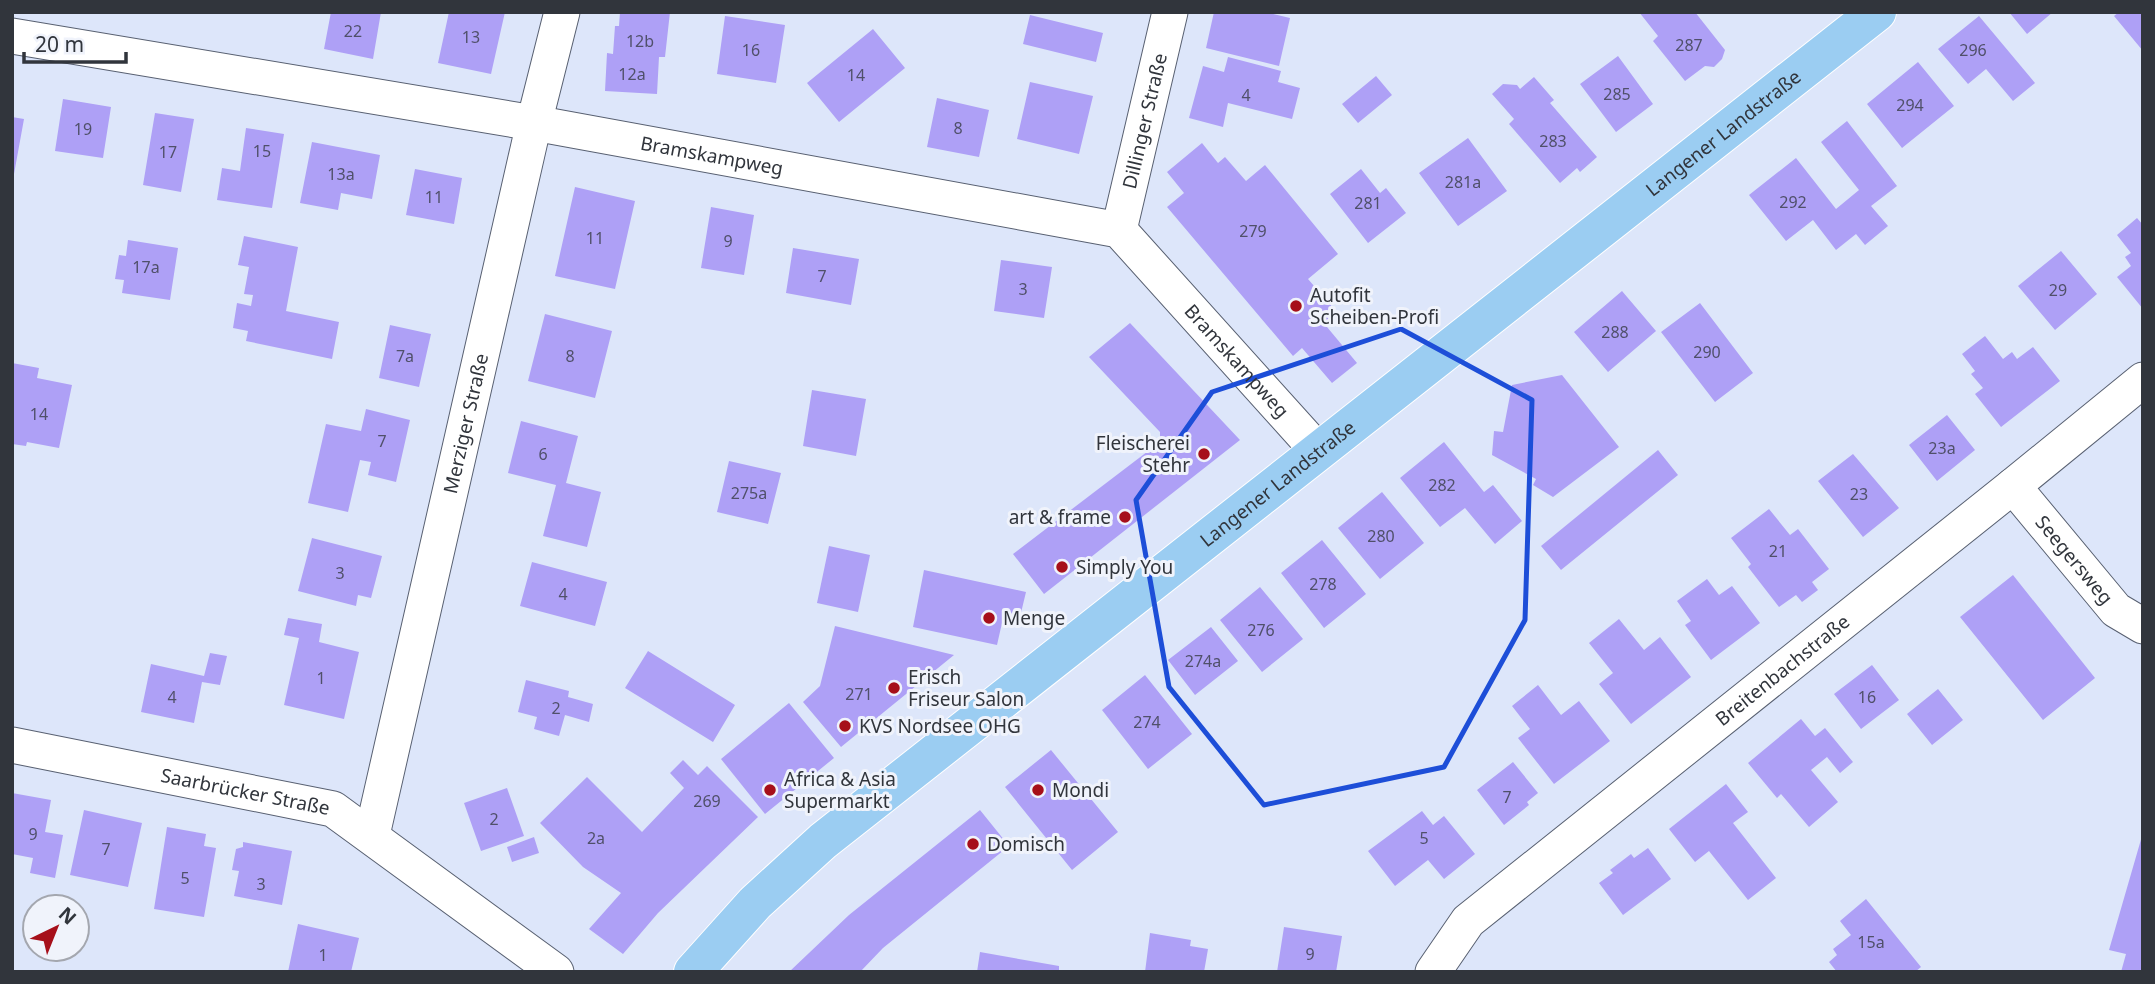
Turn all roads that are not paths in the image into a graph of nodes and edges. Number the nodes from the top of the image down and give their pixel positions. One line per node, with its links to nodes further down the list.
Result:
1 (562, 12): 5 (street, Merziger Straße)
2 (1170, 12): 6 (street, Dillinger Straße)
3 (1877, 12): 8 (main road, Langener Landstraße)
4 (12, 36): 5 (street, Bramskampweg)
5 (534, 123): 6 (street, Bramskampweg); 12 (street, Merziger Straße)
6 (1119, 230): 8 (street, Bramskampweg)
7 (2143, 380): 9 (street, Breitenbachstraße)
8 (1319, 452): 14 (main road, Langener Landstraße)
9 (2013, 486): 10 (street, Seegersweg); 15 (street, Breitenbachstraße)
10 (2143, 626)
11 (12, 745): 12 (street, Saarbrücker Straße)
12 (372, 835): 13 (street, Saarbrücker Straße)
13 (556, 972)
14 (693, 972)
15 (1433, 972)

